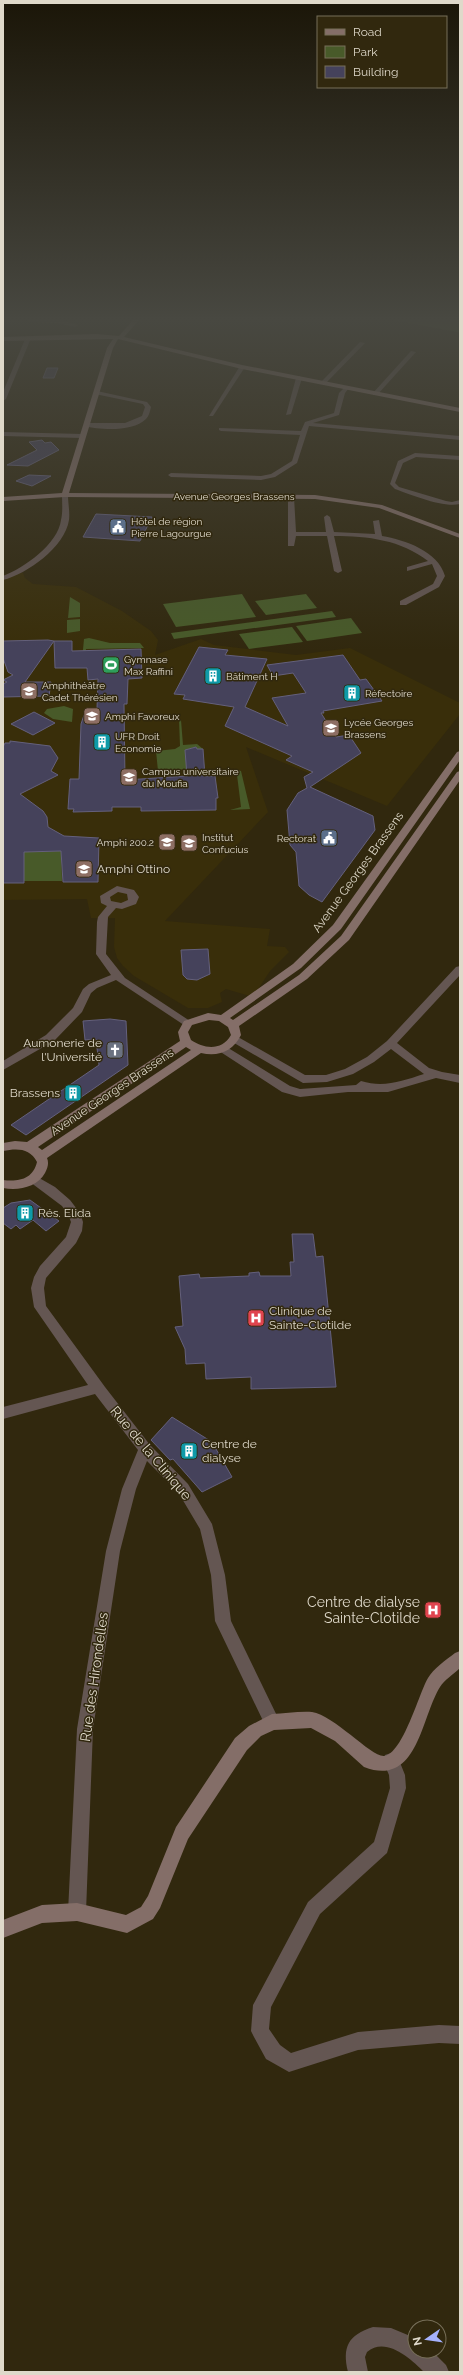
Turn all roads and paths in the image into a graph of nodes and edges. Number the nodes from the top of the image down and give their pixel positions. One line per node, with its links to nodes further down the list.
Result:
1 (85, 429): 7 (street)
2 (221, 429): 5 (street)
3 (306, 429): 5 (street)
4 (352, 429): 8 (street)
5 (305, 433): 10 (street)
6 (3, 434): 7 (street)
7 (82, 436): 11 (street)
8 (460, 438)
9 (460, 458): 14 (street)
10 (171, 476)
11 (65, 495): 12 (street, Avenue Georges Brassens); 13 (street, Avenue Georges Brassens); 25 (street)
12 (290, 497): 17 (street); 20 (street, Avenue Georges Brassens)
13 (3, 500)
14 (460, 502)
15 (328, 517): 18 (street)
16 (377, 521): 19 (street)
17 (293, 534): 18 (street); 21 (street)
18 (331, 534): 19 (street); 24 (street)
19 (379, 535): 22 (street)
20 (460, 536)
21 (291, 544)
22 (434, 561): 23 (street); 28 (street)
23 (410, 569)
24 (338, 571)
25 (18, 573): 26 (street); 27 (street)
26 (3, 578)
27 (18, 581)
28 (403, 604)
29 (460, 754): 34 (street, Avenue Georges Brassens)
30 (460, 774): 36 (street)
31 (108, 903): 33 (street)
32 (460, 969): 39 (street)
33 (117, 976): 35 (street); 43 (street)
34 (223, 1018): 35 (street); 36 (street)
35 (188, 1023): 38 (street)
36 (233, 1025): 37 (street)
37 (234, 1040): 40 (street); 44 (street)
38 (186, 1042): 41 (street); 50 (street, Avenue Georges Brassens)
39 (390, 1044): 42 (street); 44 (street)
40 (221, 1049): 41 (street); 48 (street)
41 (198, 1050): 51 (street, Avenue Georges Brassens)
42 (416, 1064): 45 (street); 47 (street)
43 (3, 1066)
44 (353, 1071): 48 (street)
45 (434, 1075): 46 (street); 47 (street)
46 (460, 1079)
47 (407, 1082): 48 (street)
48 (368, 1089)
49 (3, 1147): 50 (street)
50 (30, 1147): 51 (street)
51 (41, 1156): 52 (street)
52 (34, 1179): 53 (street); 54 (street, Rue de la Clinique)
53 (3, 1184)
54 (98, 1388): 55 (street); 56 (street, Rue de la Clinique)
55 (3, 1412)
56 (145, 1448): 58 (street, Rue de la Clinique); 60 (street, Rue des Hirondelles)
57 (460, 1658): 59 (street)
58 (272, 1722): 59 (street); 60 (street)
59 (391, 1761): 62 (street)
60 (77, 1912): 61 (street)
61 (3, 1929)
62 (460, 2035)
63 (407, 2345): 65 (street)
64 (425, 2359): 66 (street)
65 (358, 2372)
66 (439, 2372)

